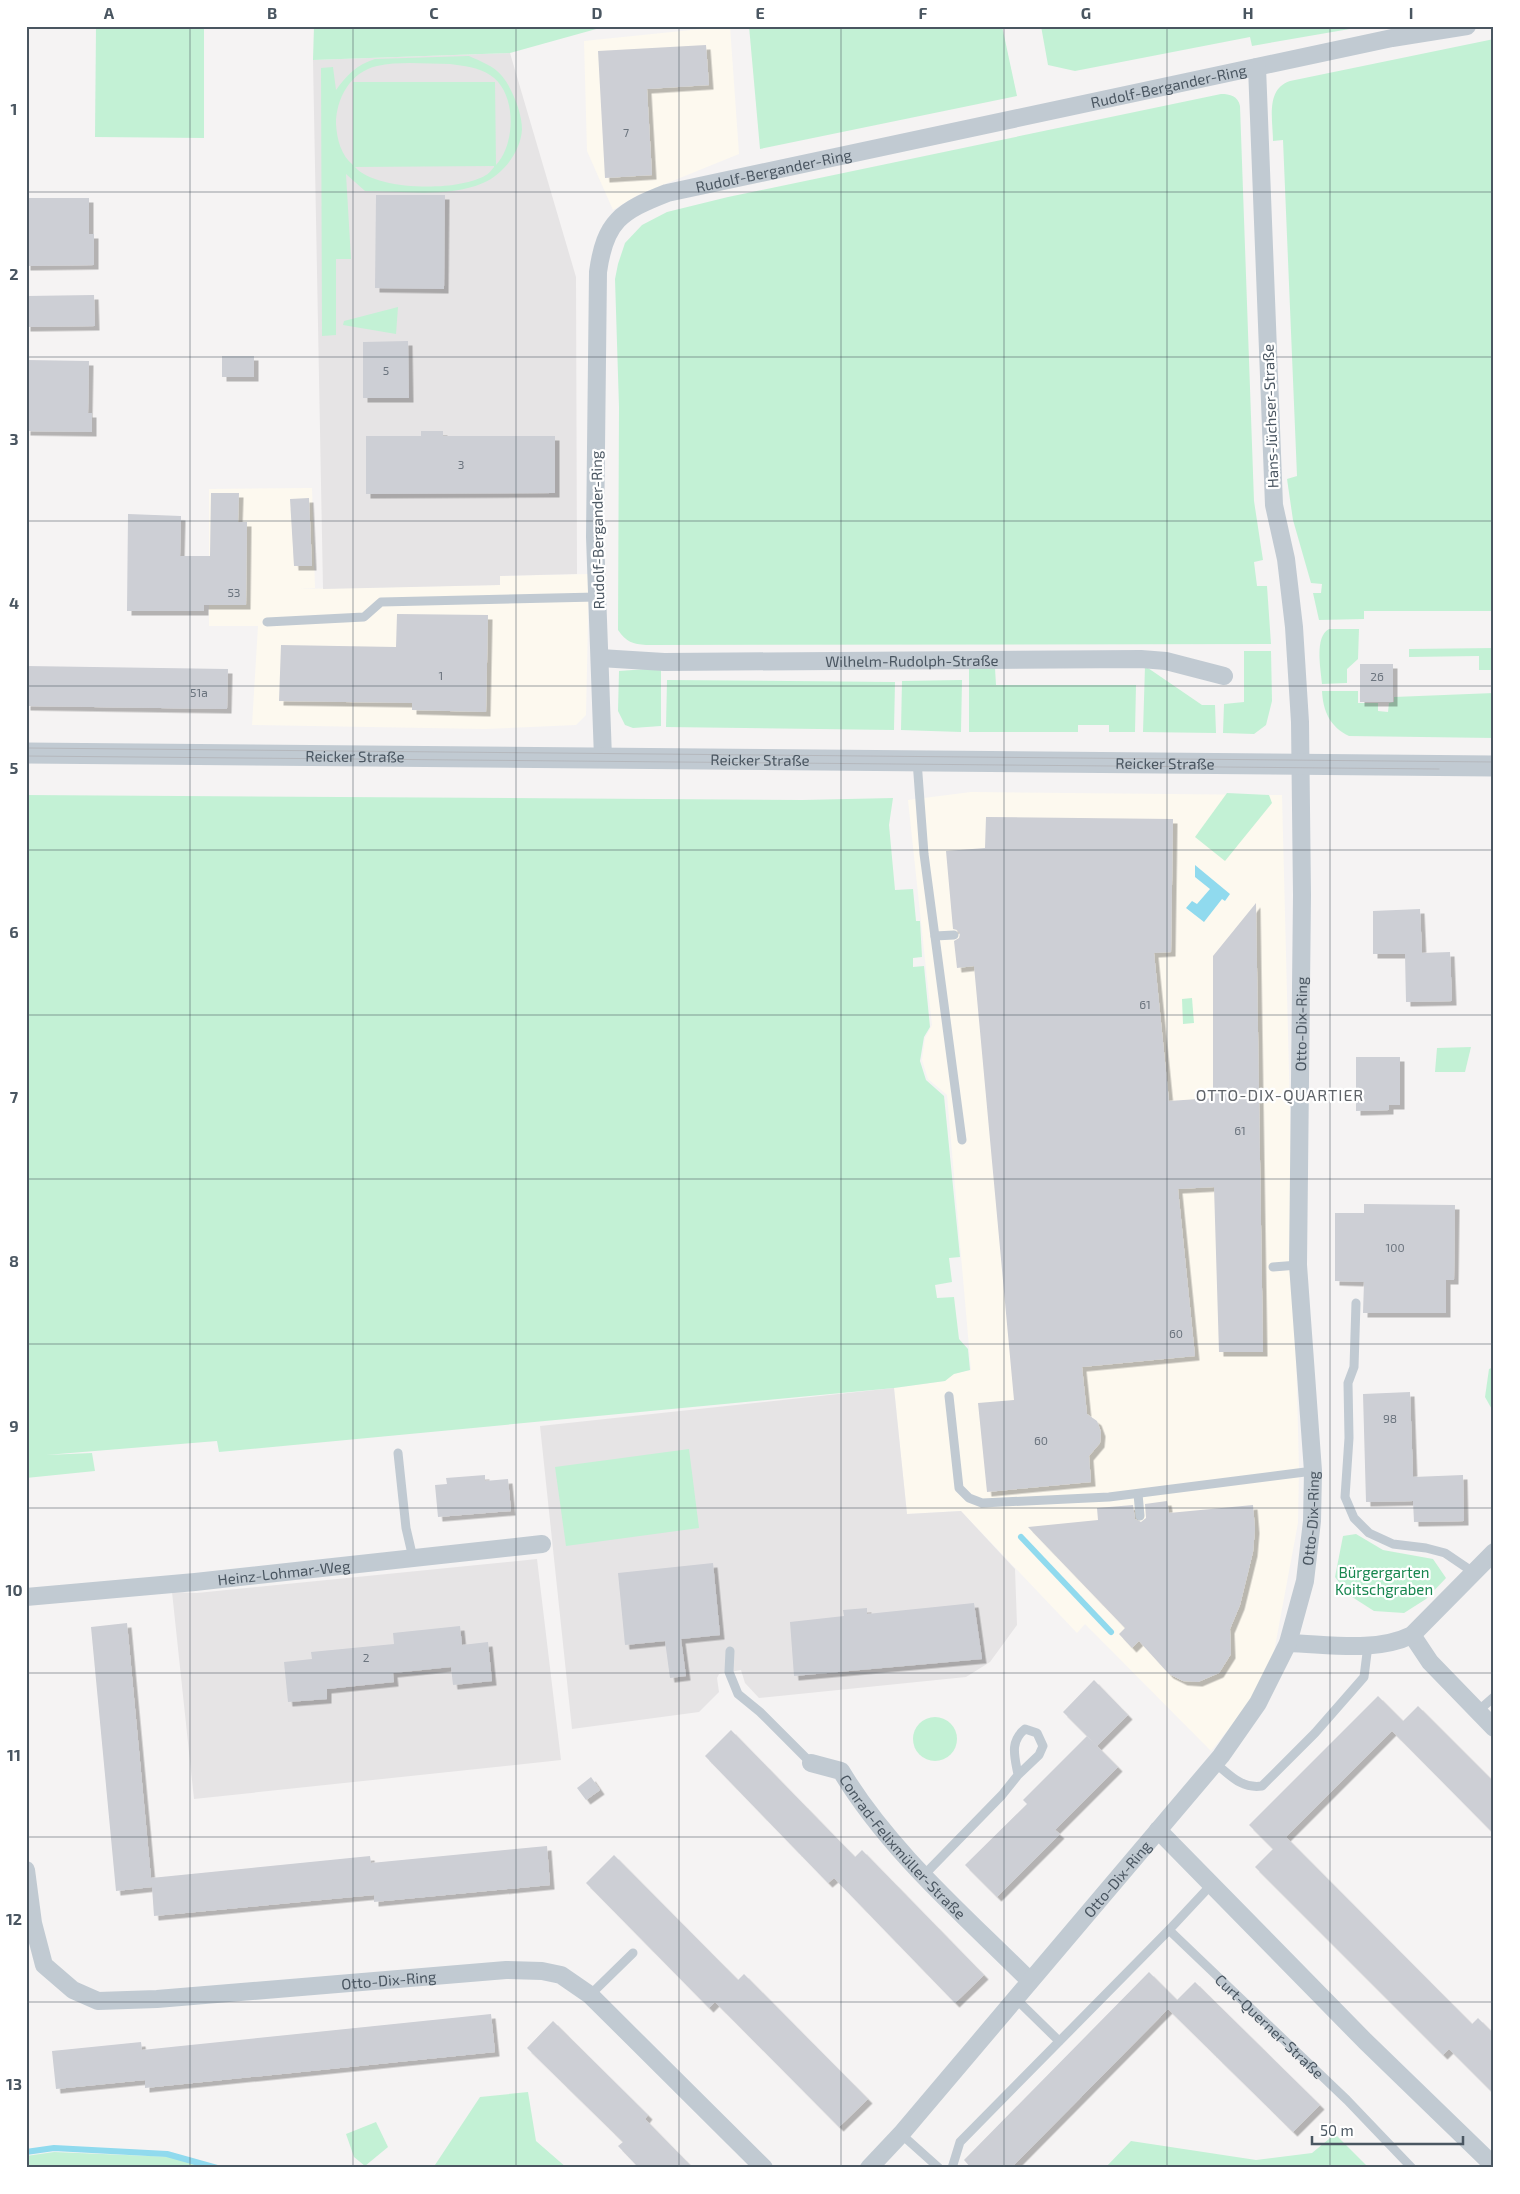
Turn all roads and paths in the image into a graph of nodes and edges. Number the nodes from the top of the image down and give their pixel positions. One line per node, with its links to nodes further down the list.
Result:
1 (1467, 26): 2 (street, Rudolf-Bergander-Ring)
2 (1257, 67): 3 (street, Rudolf-Bergander-Ring); 10 (street, Hans-Jüchser-Straße)
3 (597, 597): 4 (lane); 5 (street, Rudolf-Bergander-Ring)
4 (267, 622)
5 (600, 658): 6 (street, Wilhelm-Rudolph-Straße); 8 (street, Rudolf-Bergander-Ring)
6 (1224, 676)
7 (26, 753): 8 (street, Reicker Straße)
8 (604, 758): 9 (street, Reicker Straße)
9 (916, 760): 10 (street, Reicker Straße); 13 (lane)
10 (1301, 763): 11 (street, Reicker Straße); 15 (street, Otto-Dix-Ring)
11 (1494, 766)
12 (954, 934): 13 (lane)
13 (935, 936): 14 (lane)
14 (962, 1140)
15 (1298, 1266): 16 (lane); 20 (street, Otto-Dix-Ring)
16 (1274, 1267)
17 (1356, 1303): 26 (lane)
18 (949, 1396): 21 (lane)
19 (398, 1453): 25 (lane)
20 (1314, 1471): 21 (lane); 29 (street, Otto-Dix-Ring)
21 (1138, 1494): 22 (lane)
22 (1140, 1516)
23 (542, 1544): 25 (street, Heinz-Lohmar-Weg)
24 (1494, 1552): 26 (street)
25 (413, 1558): 27 (street, Heinz-Lohmar-Weg)
26 (1473, 1572): 28 (street)
27 (26, 1597)
28 (1412, 1635): 30 (street); 33 (street)
29 (1288, 1643): 30 (street); 36 (street, Otto-Dix-Ring)
30 (1368, 1646): 36 (lane)
31 (730, 1651): 35 (lane, Conrad-Felixmüller-Straße)
32 (1494, 1697): 33 (lane)
33 (1478, 1712): 34 (street)
34 (1494, 1728)
35 (811, 1763): 40 (street, Conrad-Felixmüller-Straße)
36 (1215, 1763): 38 (street, Otto-Dix-Ring)
37 (1018, 1775): 37 (lane); 40 (lane)
38 (1158, 1830): 41 (street); 44 (street, Otto-Dix-Ring)
39 (26, 1870): 45 (street, Otto-Dix-Ring)
40 (924, 1875): 44 (street, Conrad-Felixmüller-Straße)
41 (1210, 1885): 42 (lane); 49 (street)
42 (1169, 1930): 47 (lane); 54 (lane, Curt-Querner-Straße)
43 (633, 1953): 45 (lane)
44 (1030, 1981): 46 (street, Otto-Dix-Ring)
45 (590, 1995): 50 (street, Otto-Dix-Ring)
46 (1015, 1998): 47 (lane); 48 (street, Otto-Dix-Ring)
47 (1059, 2041): 53 (lane)
48 (901, 2134): 51 (street, Otto-Dix-Ring); 52 (lane)
49 (1494, 2166)
50 (764, 2168)
51 (869, 2168)
52 (939, 2168)
53 (952, 2168)
54 (1412, 2168)

